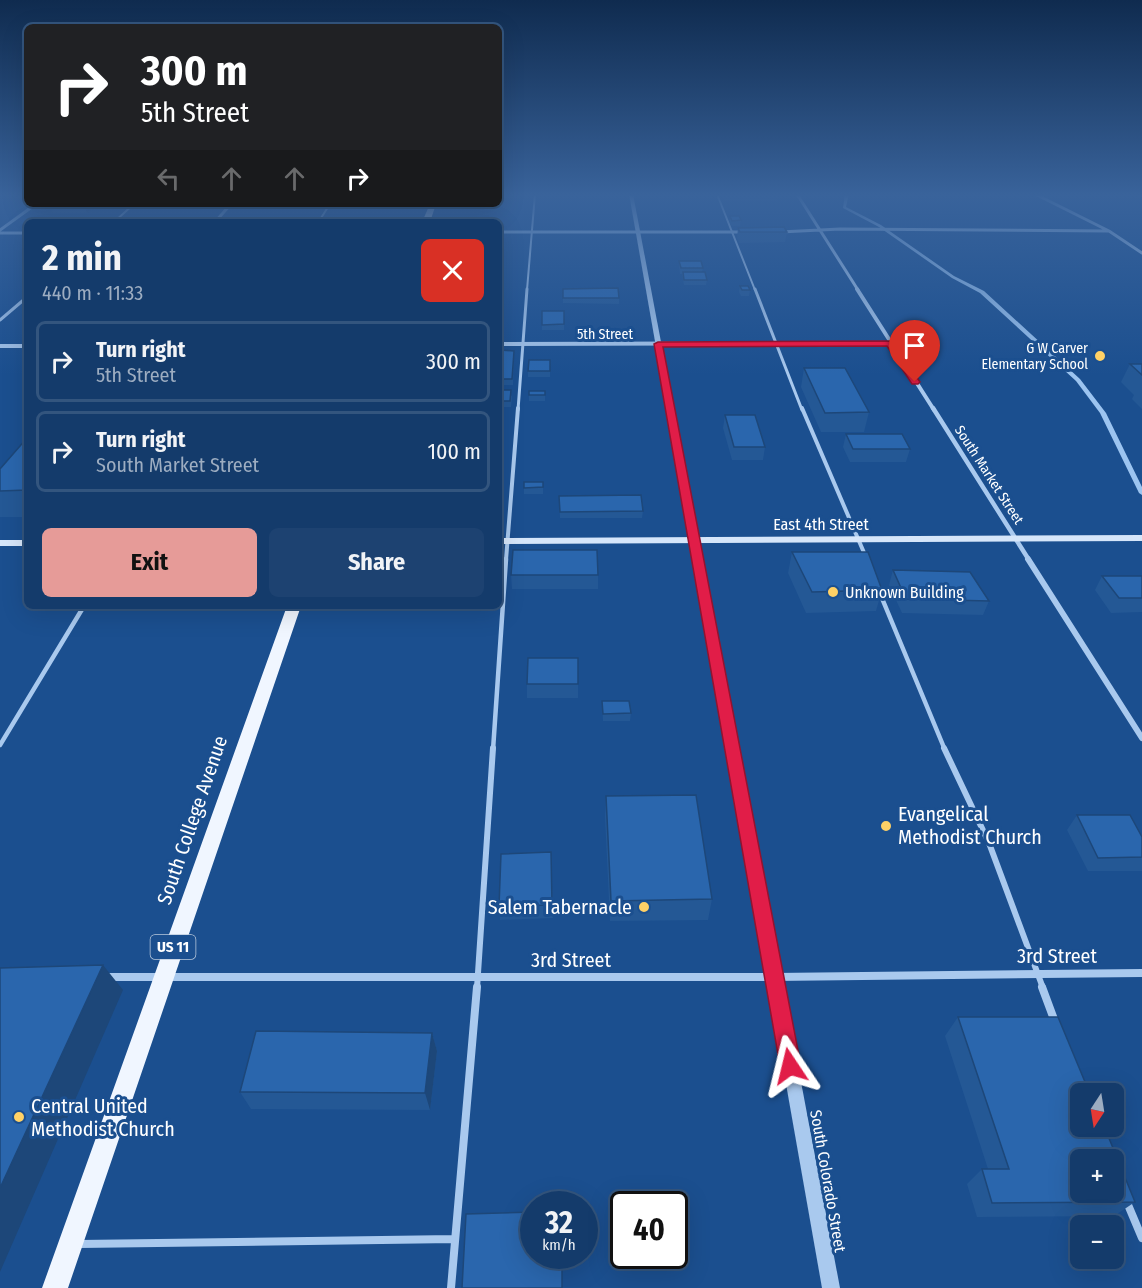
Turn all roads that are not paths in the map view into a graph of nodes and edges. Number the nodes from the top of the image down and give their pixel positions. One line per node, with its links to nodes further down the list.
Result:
1 (530, 254): 9 (lane)
2 (642, 254): 10 (street, South Colorado Street)
3 (739, 254): 11 (lane)
4 (835, 254): 7 (street, South Market Street)
5 (24, 300): 6 (lane)
6 (0, 320)
7 (890, 343): 11 (street, 5th Street); 16 (street, South Market Street)
8 (502, 344): 9 (street, 5th Street)
9 (524, 344): 10 (street, 5th Street); 18 (lane)
10 (658, 344): 11 (street, 5th Street); 17 (street, South Colorado Street)
11 (775, 344): 15 (lane)
12 (0, 346): 13 (street)
13 (24, 346)
14 (1142, 538): 16 (main road, East 4th Street)
15 (859, 539): 16 (main road, East 4th Street); 17 (main road, East 4th Street); 21 (lane)
16 (1015, 539): 27 (street, South Market Street)
17 (694, 540): 18 (main road, East 4th Street); 33 (street, South Colorado Street)
18 (504, 541): 22 (lane)
19 (0, 543): 20 (main road)
20 (24, 543)
21 (867, 561)
22 (502, 573)
23 (876, 583): 29 (lane)
24 (82, 609): 28 (lane)
25 (293, 609): 31 (main road, South College Avenue / US 11)
26 (500, 609): 32 (lane)
27 (1142, 738)
28 (0, 745)
29 (1037, 972): 30 (street, 3rd Street); 33 (street, 3rd Street); 35 (lane)
30 (1142, 972)
31 (163, 976): 32 (street, 3rd Street); 34 (street, 3rd Street); 39 (main road, South College Avenue / US 11)
32 (477, 976): 33 (street, 3rd Street); 38 (lane)
33 (774, 977): 42 (street, South Colorado Street)
34 (93, 978)
35 (1057, 1027)
36 (1124, 1197): 37 (lane)
37 (1142, 1238)
38 (454, 1239): 39 (lane); 41 (lane)
39 (70, 1244): 40 (main road, South College Avenue / US 11)
40 (55, 1288)
41 (451, 1288)
42 (831, 1288)

